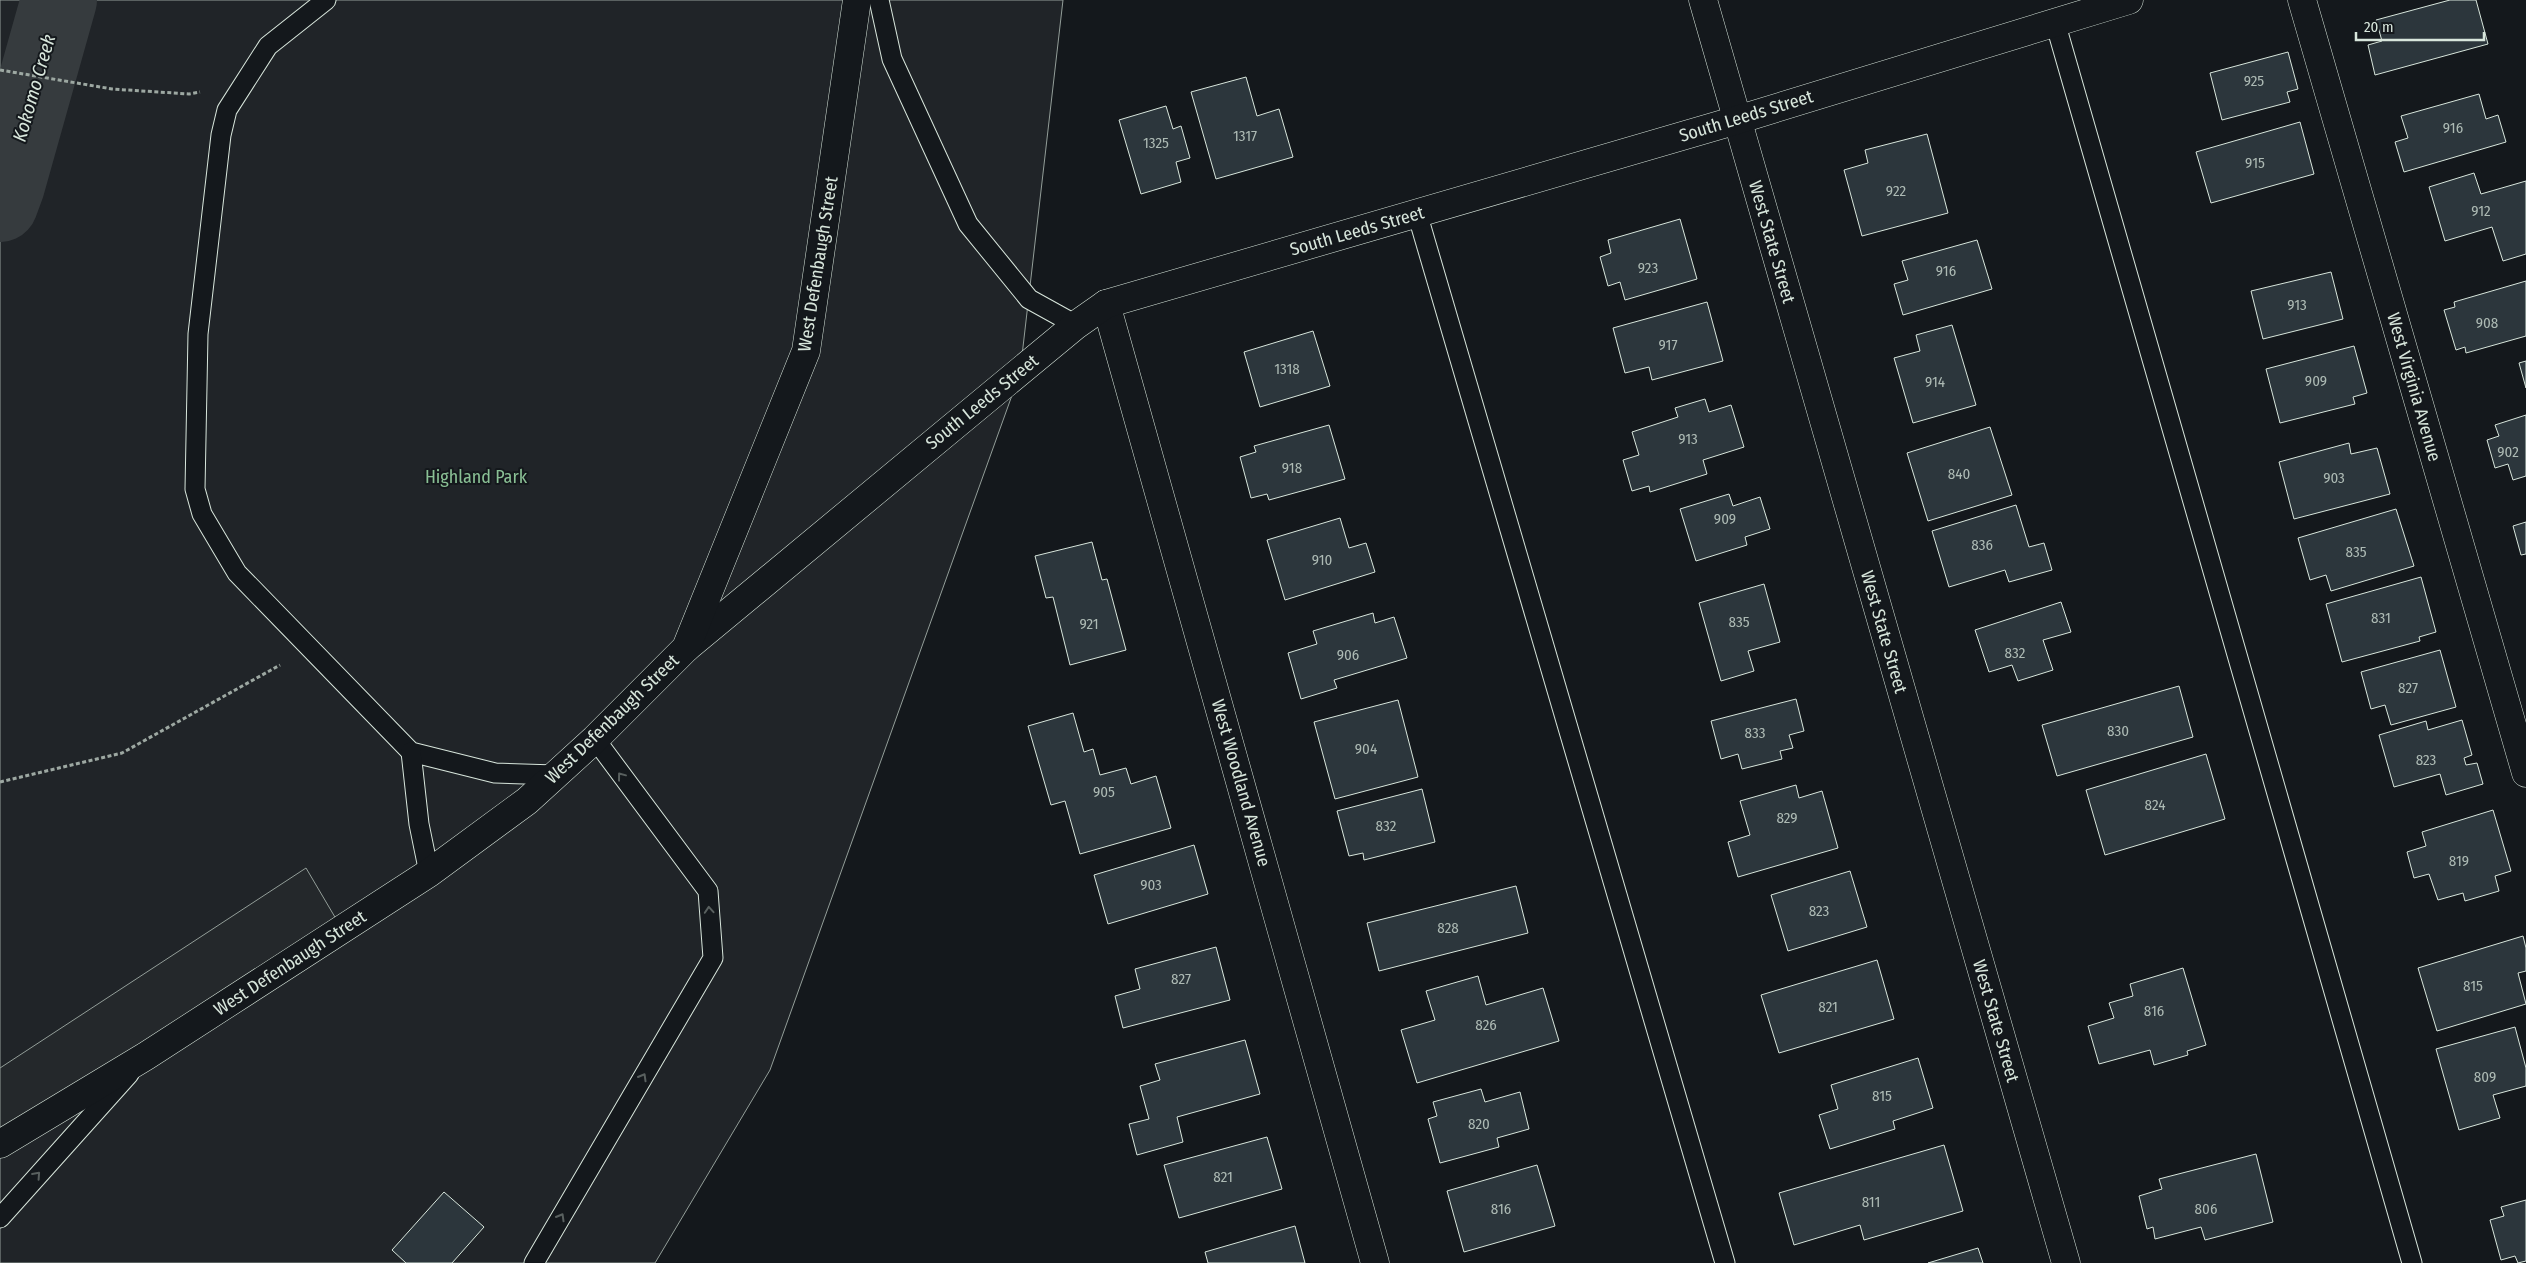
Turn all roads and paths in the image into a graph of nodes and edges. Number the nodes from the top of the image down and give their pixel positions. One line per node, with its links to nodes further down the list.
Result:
1 (326, 0): 9 (lane)
2 (857, 0): 15 (street, West Defenbaugh Street)
3 (879, 0): 13 (lane)
4 (1703, 0): 10 (street, West State Street)
5 (2129, 0): 7 (street, South Leeds Street)
6 (2302, 0): 18 (street, West Virginia Avenue)
7 (2055, 22): 10 (street, South Leeds Street); 29 (lane)
8 (0, 70): 9 (path)
9 (242, 86): 14 (lane)
10 (1737, 120): 11 (street, South Leeds Street); 28 (street, West State Street)
11 (1417, 213): 12 (street, South Leeds Street); 27 (lane)
12 (1106, 304): 13 (street, South Leeds Street); 26 (street, West Woodland Avenue)
13 (1076, 325): 15 (street, South Leeds Street)
14 (311, 648): 17 (lane); 20 (path)
15 (686, 648): 16 (street, West Defenbaugh Street)
16 (594, 739): 19 (street, West Defenbaugh Street); 25 (lane, one-way to 16)
17 (412, 752): 19 (lane); 21 (lane)
18 (2526, 773)
19 (555, 776): 21 (street, West Defenbaugh Street)
20 (0, 782)
21 (429, 873): 22 (street, West Defenbaugh Street)
22 (146, 1056): 23 (street, West Defenbaugh Street); 24 (lane, one-way to 22)
23 (0, 1144)
24 (0, 1218)
25 (534, 1263)
26 (1375, 1263)
27 (1725, 1263)
28 (2066, 1263)
29 (2412, 1263)

